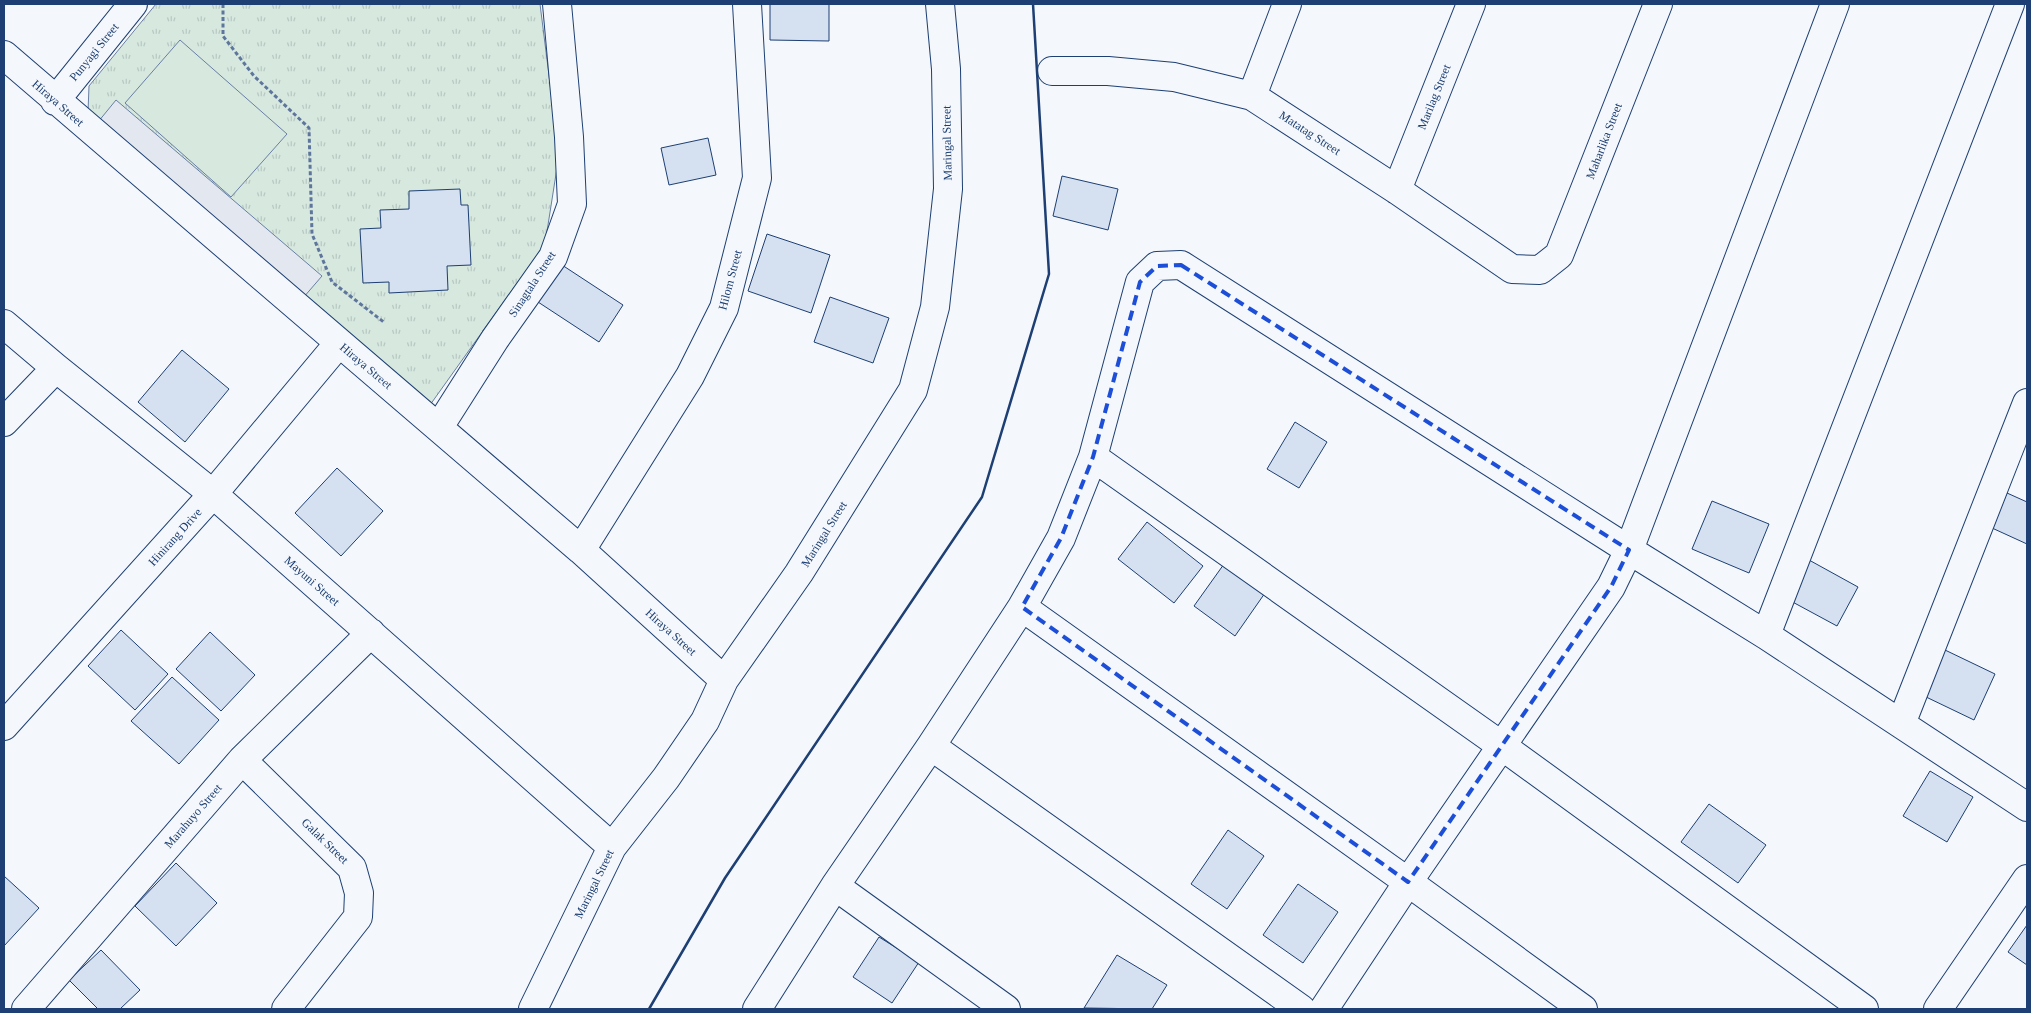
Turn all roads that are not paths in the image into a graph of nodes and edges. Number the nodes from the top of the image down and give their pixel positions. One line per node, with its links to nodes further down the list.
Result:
1 (133, 4): 13 (street, Punyagi Street)
2 (557, 4): 21 (street, Sinagtala Street)
3 (747, 4): 24 (street, Hilom Street)
4 (940, 4): 29 (street, Maringal Street)
5 (1287, 4): 12 (street)
6 (1471, 4): 14 (street, Marilag Street)
7 (1658, 4): 15 (street, Maharlika Street)
8 (1835, 4): 25 (street)
9 (2010, 4): 28 (street)
10 (4, 56): 13 (street, Hiraya Street)
11 (1052, 71): 12 (street, Matatag Street)
12 (1252, 96): 14 (street, Matatag Street)
13 (55, 101): 17 (street, Hiraya Street)
14 (1397, 190): 15 (street, Matatag Street)
15 (1540, 270)
16 (4, 324): 18 (street, Mayuni Street)
17 (339, 343): 21 (street, Hiraya Street); 23 (street, Hinirang Drive)
18 (56, 368): 20 (street); 23 (street, Mayuni Street)
19 (2027, 403): 30 (street)
20 (4, 422)
21 (439, 427): 24 (street, Hiraya Street)
22 (1093, 457): 25 (street); 26 (street); 33 (street)
23 (214, 494): 27 (street, Mayuni Street); 31 (street, Hinirang Drive)
24 (581, 550): 29 (street, Hiraya Street)
25 (1629, 550): 28 (street); 33 (street)
26 (1022, 607): 32 (street); 38 (street)
27 (371, 632): 34 (street, Marahuyo Street); 36 (street, Mayuni Street)
28 (1766, 635): 30 (street)
29 (724, 680): 36 (street, Maringal Street)
30 (1901, 724): 35 (street)
31 (4, 726)
32 (932, 746): 39 (street); 45 (street)
33 (1502, 746): 38 (street); 48 (street)
34 (242, 760): 40 (street, Marahuyo Street); 41 (street, Galak Street)
35 (2027, 807)
36 (612, 847): 42 (street, Maringal Street)
37 (2027, 879): 49 (street)
38 (1408, 882): 46 (street); 47 (street)
39 (835, 886): 43 (street); 44 (street)
40 (26, 1009)
41 (286, 1009)
42 (533, 1009)
43 (757, 1009)
44 (1006, 1009)
45 (1301, 1009)
46 (1324, 1009)
47 (1583, 1009)
48 (1864, 1009)
49 (1938, 1009)

